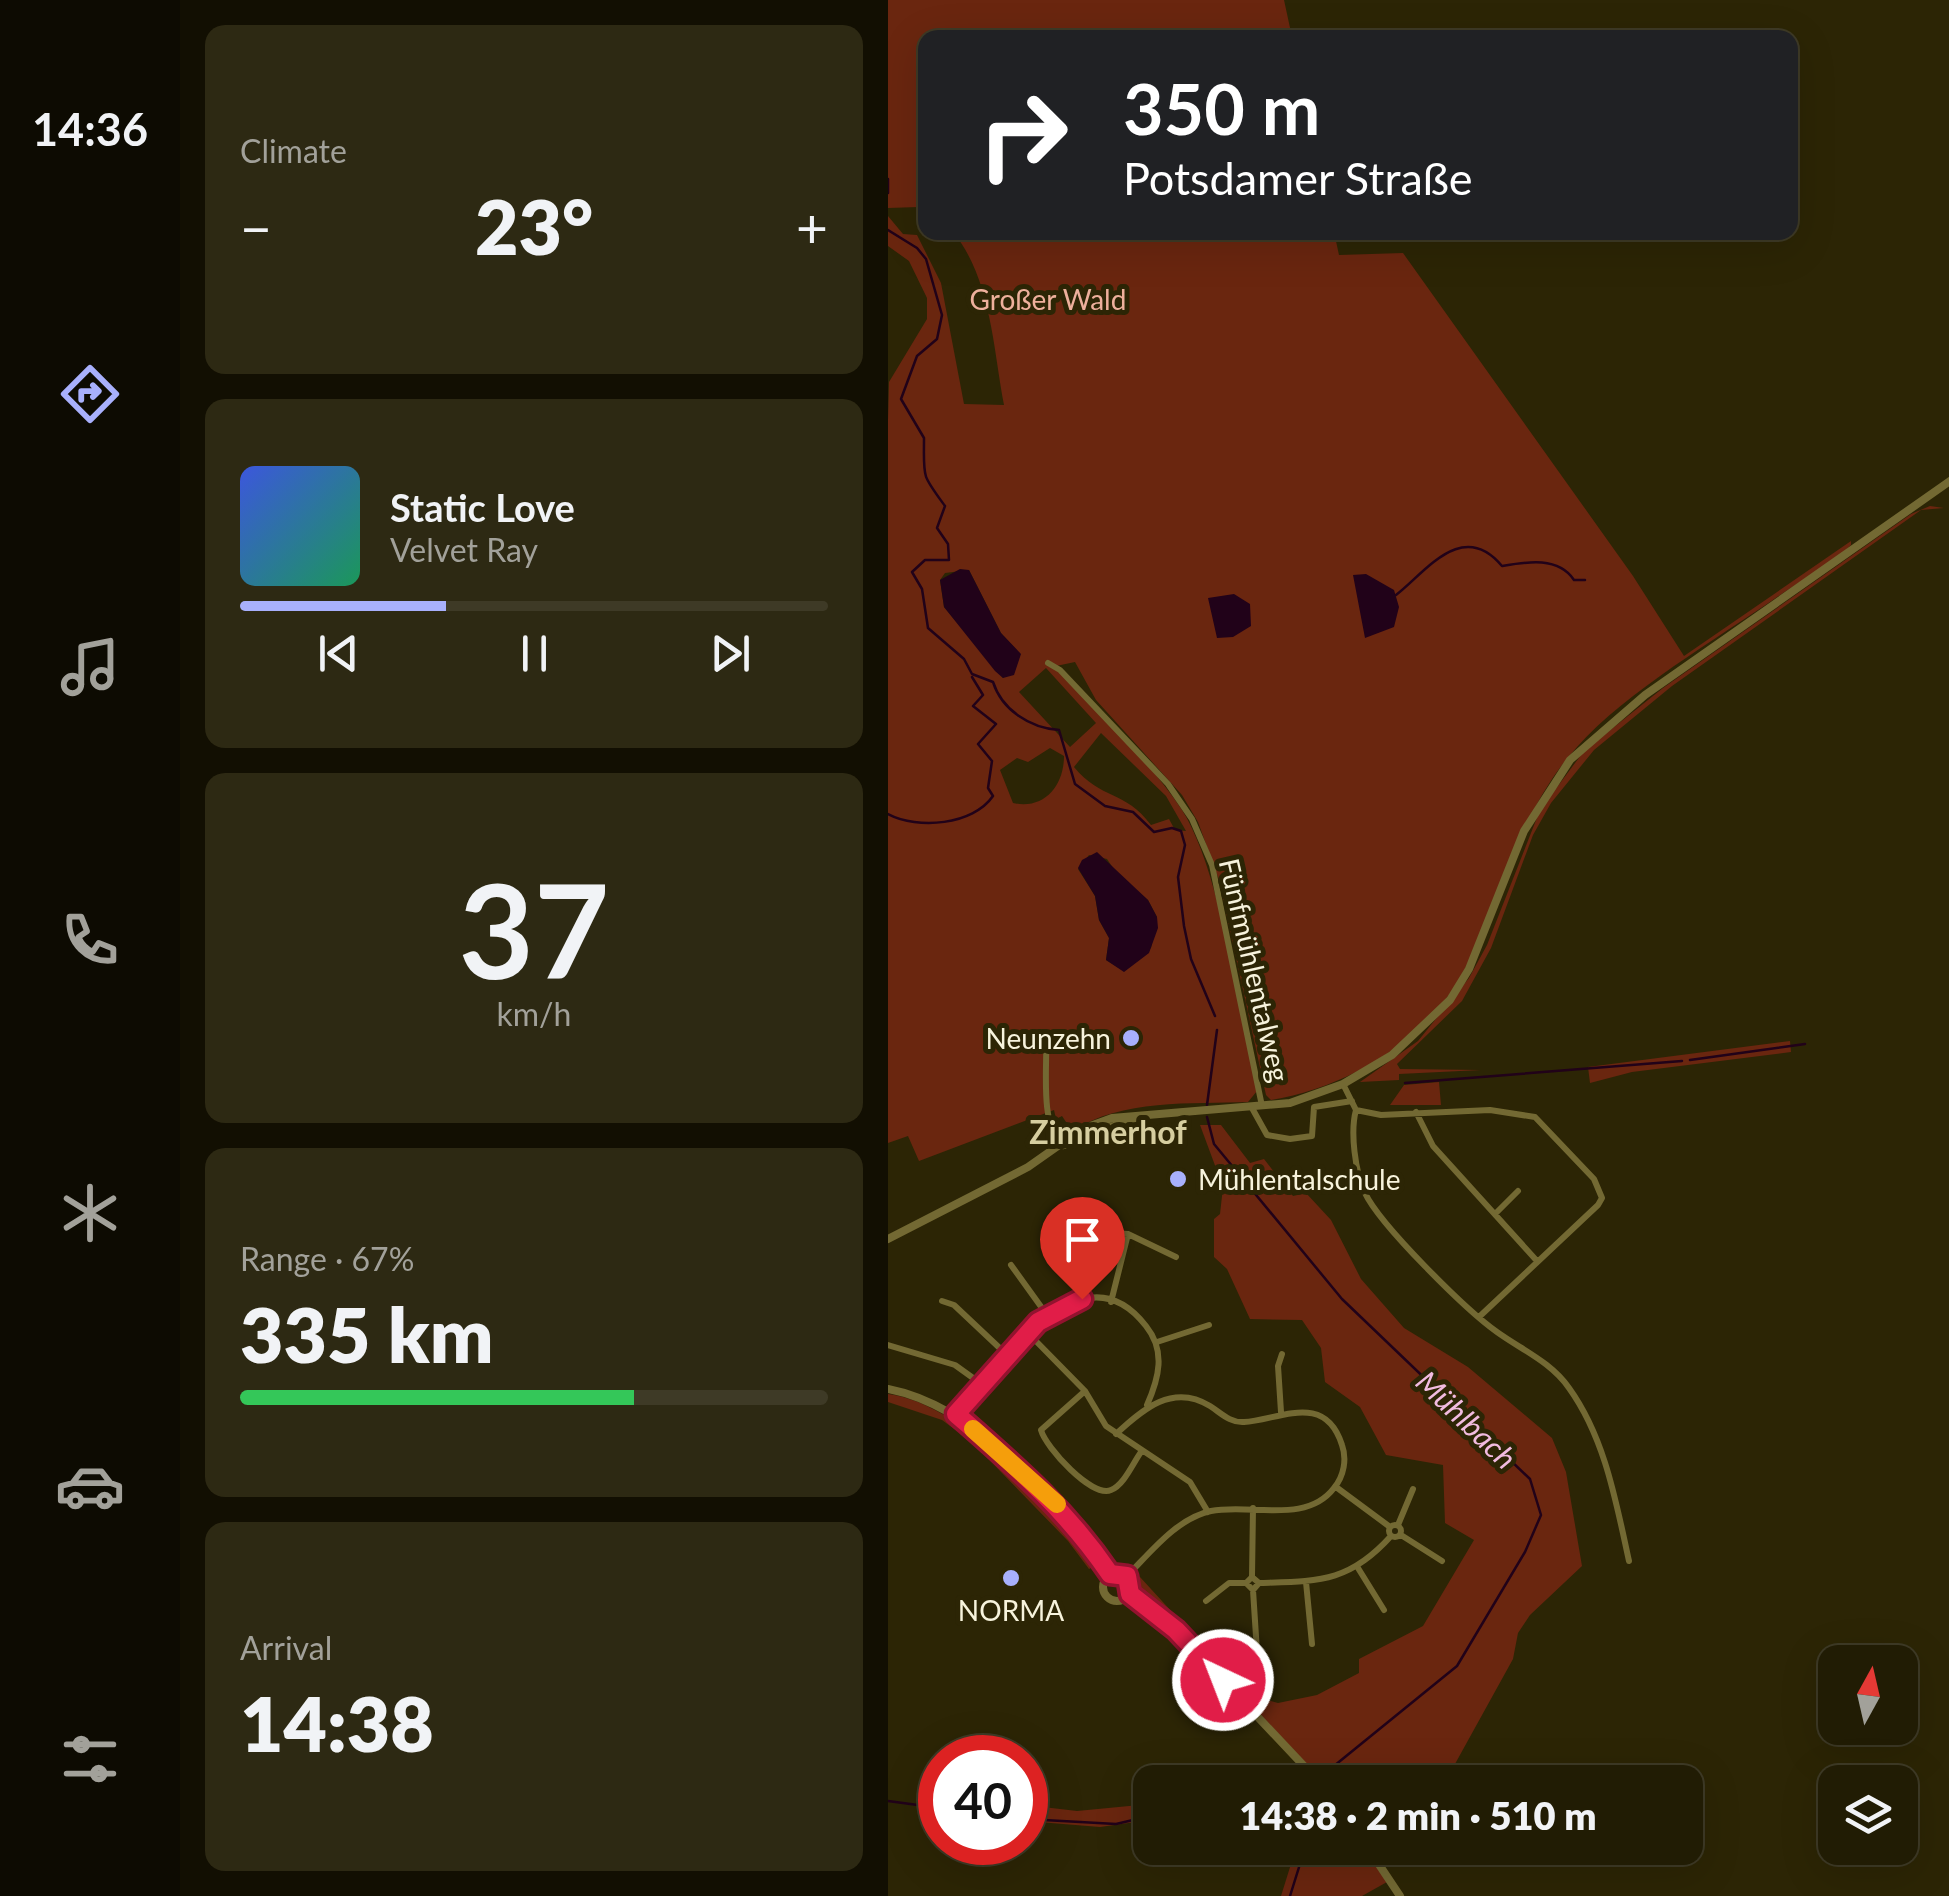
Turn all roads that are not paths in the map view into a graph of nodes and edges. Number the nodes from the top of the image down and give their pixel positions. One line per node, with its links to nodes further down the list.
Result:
1 (1950, 481): 4 (street)
2 (1048, 663): 6 (street, Fünfmühlentalweg)
3 (1046, 1034): 9 (street)
4 (1343, 1084): 5 (street); 6 (street)
5 (1352, 1101): 6 (street); 7 (street)
6 (1257, 1108): 9 (street)
7 (1356, 1110): 8 (street); 21 (street)
8 (1416, 1112): 11 (street); 16 (street)
9 (1062, 1145): 14 (street)
10 (1518, 1191): 11 (street)
11 (1494, 1214): 16 (street)
12 (1068, 1230): 13 (street)
13 (1128, 1234): 15 (street); 19 (street)
14 (888, 1238)
15 (1176, 1257)
16 (1536, 1261): 21 (street)
17 (1010, 1265): 20 (street)
18 (942, 1302): 26 (street)
19 (1110, 1302): 20 (street); 24 (street)
20 (1047, 1315): 23 (street)
21 (1480, 1317): 44 (street)
22 (1209, 1325): 24 (street)
23 (1028, 1333): 26 (street); 31 (street)
24 (1157, 1342): 29 (street)
25 (888, 1345): 28 (street)
26 (1006, 1354): 28 (street)
27 (1282, 1354): 34 (street)
28 (980, 1383): 35 (street)
29 (1156, 1384): 32 (street); 33 (street)
30 (888, 1389): 35 (street)
31 (1085, 1391): 36 (street); 37 (street)
32 (1174, 1396): 33 (street); 34 (street)
33 (1146, 1406): 36 (street)
34 (1281, 1412): 38 (street)
35 (956, 1414): 46 (street)
36 (1116, 1434): 37 (street)
37 (1141, 1452): 41 (street)
38 (1336, 1487): 40 (street); 42 (street)
39 (1413, 1489): 42 (street)
40 (1253, 1508): 41 (street); 49 (street)
41 (1208, 1512): 47 (street)
42 (1393, 1530): 43 (street); 45 (street)
43 (1442, 1561)
44 (1629, 1561)
45 (1358, 1568): 48 (street); 52 (street)
46 (1110, 1574): 47 (street); 50 (street)
47 (1127, 1576): 50 (street)
48 (1306, 1582): 49 (street); 53 (street)
49 (1253, 1583): 51 (street); 54 (street)
50 (1130, 1594): 55 (street)
51 (1206, 1600)
52 (1384, 1610)
53 (1312, 1644)
54 (1257, 1652)
55 (1303, 1765)
56 (1379, 1865): 57 (street)
57 (1400, 1896)

